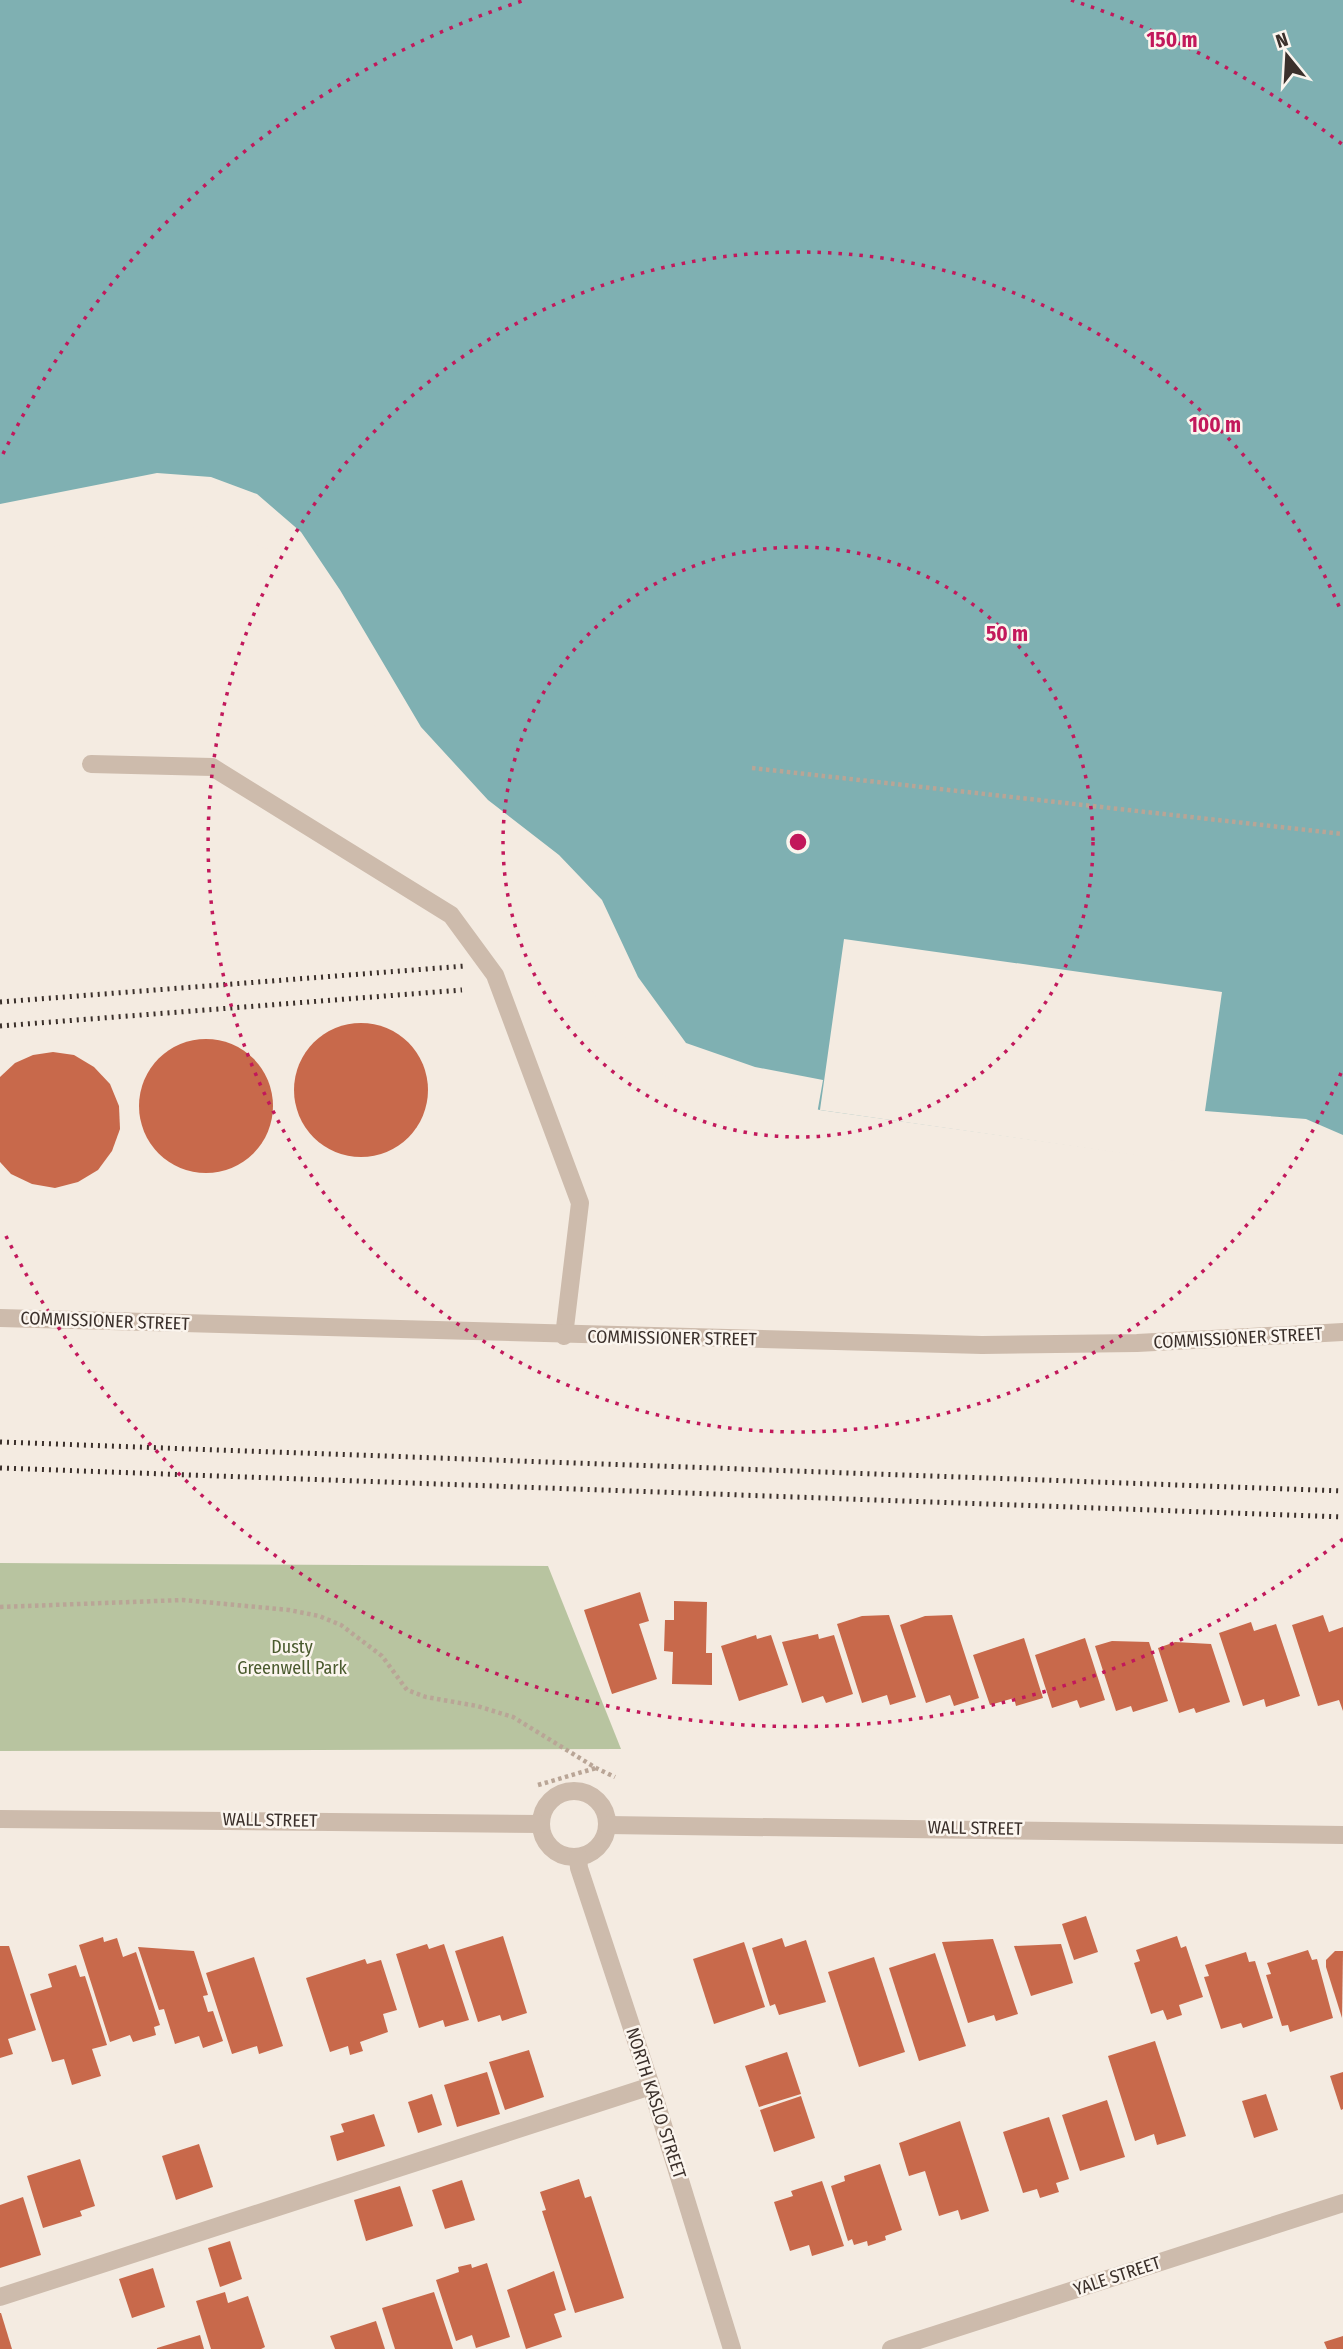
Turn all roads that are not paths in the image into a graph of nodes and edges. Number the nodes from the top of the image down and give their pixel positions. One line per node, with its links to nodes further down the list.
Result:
1 (91, 764): 4 (street)
2 (0, 1318): 4 (street, COMMISSIONER STREET)
3 (1343, 1332): 4 (street, COMMISSIONER STREET)
4 (564, 1336)
5 (0, 1819): 6 (street, WALL STREET)
6 (541, 1824): 7 (street); 9 (street)
7 (607, 1825): 8 (street, WALL STREET); 9 (street)
8 (1343, 1835)
9 (578, 1857): 10 (street, NORTH KASLO STREET)
10 (652, 2086): 12 (street); 13 (street, NORTH KASLO STREET)
11 (1343, 2203): 14 (street, YALE STREET)
12 (0, 2297)
13 (732, 2349)
14 (891, 2349)

